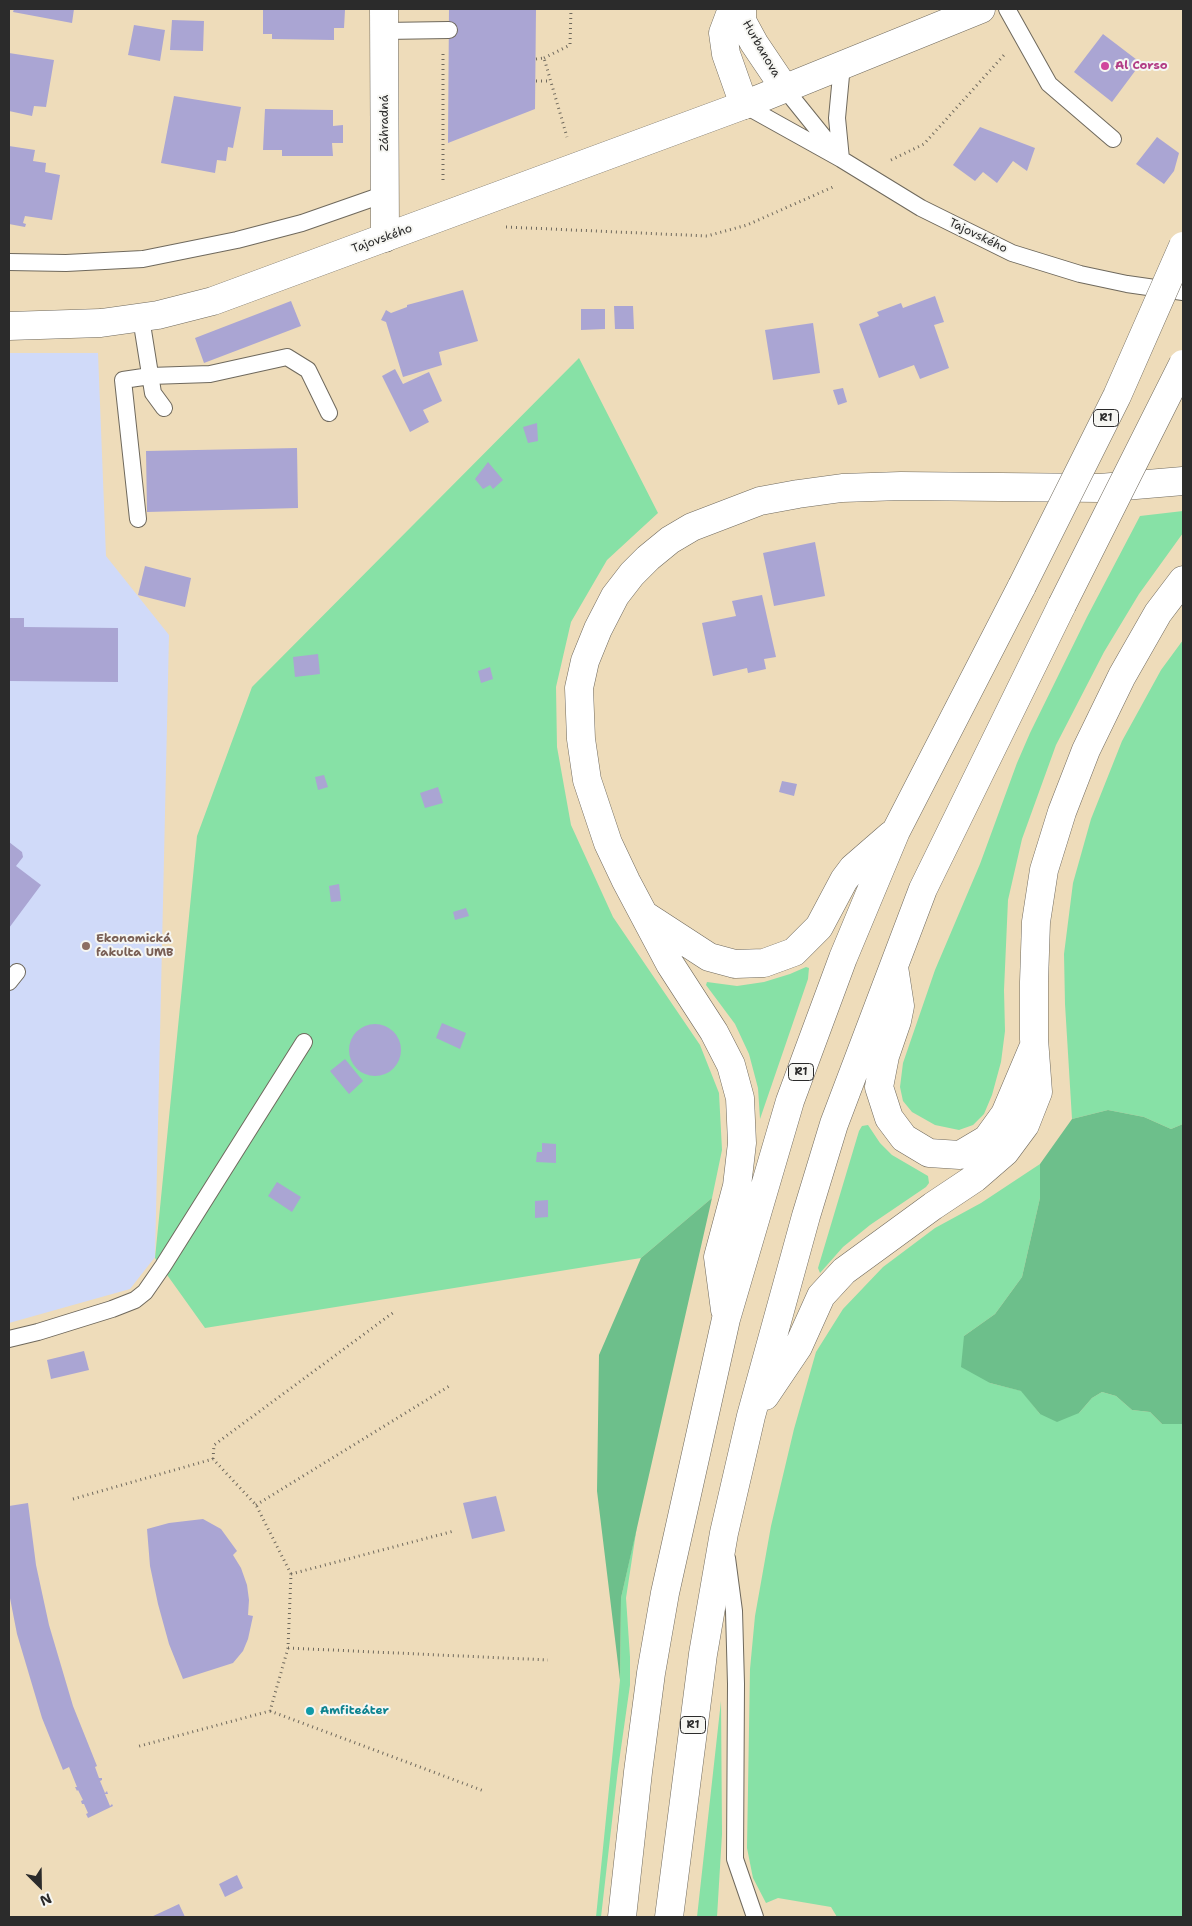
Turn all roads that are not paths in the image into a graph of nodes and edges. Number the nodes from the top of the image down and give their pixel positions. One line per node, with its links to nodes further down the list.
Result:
1 (732, 9): 9 (main road, Hurbanova)
2 (742, 9): 8 (main road, Hurbanova)
3 (981, 9): 7 (main road, Tajovského)
4 (1007, 9): 10 (lane)
5 (384, 20): 6 (lane); 12 (main road, Záhradná)
6 (446, 30)
7 (842, 65): 8 (main road, Tajovského); 11 (lane)
8 (784, 88): 9 (main road, Tajovského); 11 (lane, Tajovského)
9 (744, 105): 11 (lane, Tajovského); 13 (main road, Tajovského)
10 (1113, 140)
11 (841, 159): 16 (lane, Tajovského)
12 (385, 194): 13 (main road, Záhradná); 15 (lane)
13 (386, 238): 17 (main road, Tajovského)
14 (1183, 246): 26 (main road, R1, bridge)
15 (9, 262)
16 (1183, 292)
17 (141, 318): 18 (main road, Tajovského); 20 (lane)
18 (9, 326)
19 (1183, 364): 28 (main road, R1, bridge)
20 (150, 376): 21 (lane); 22 (lane); 24 (lane)
21 (164, 408)
22 (329, 414)
23 (1183, 481): 27 (main road)
24 (138, 519)
25 (1183, 580): 29 (main road)
26 (896, 831): 27 (main road); 31 (main road, R1)
27 (645, 915): 31 (main road)
28 (894, 964): 29 (main road); 33 (main road, R1)
29 (1034, 1039): 33 (main road)
30 (304, 1042): 32 (lane)
31 (726, 1319): 35 (main road, R1)
32 (9, 1339)
33 (751, 1416): 34 (main road, R1)
34 (724, 1533): 36 (main road, R1); 37 (lane)
35 (622, 1917)
36 (669, 1917)
37 (755, 1917)

